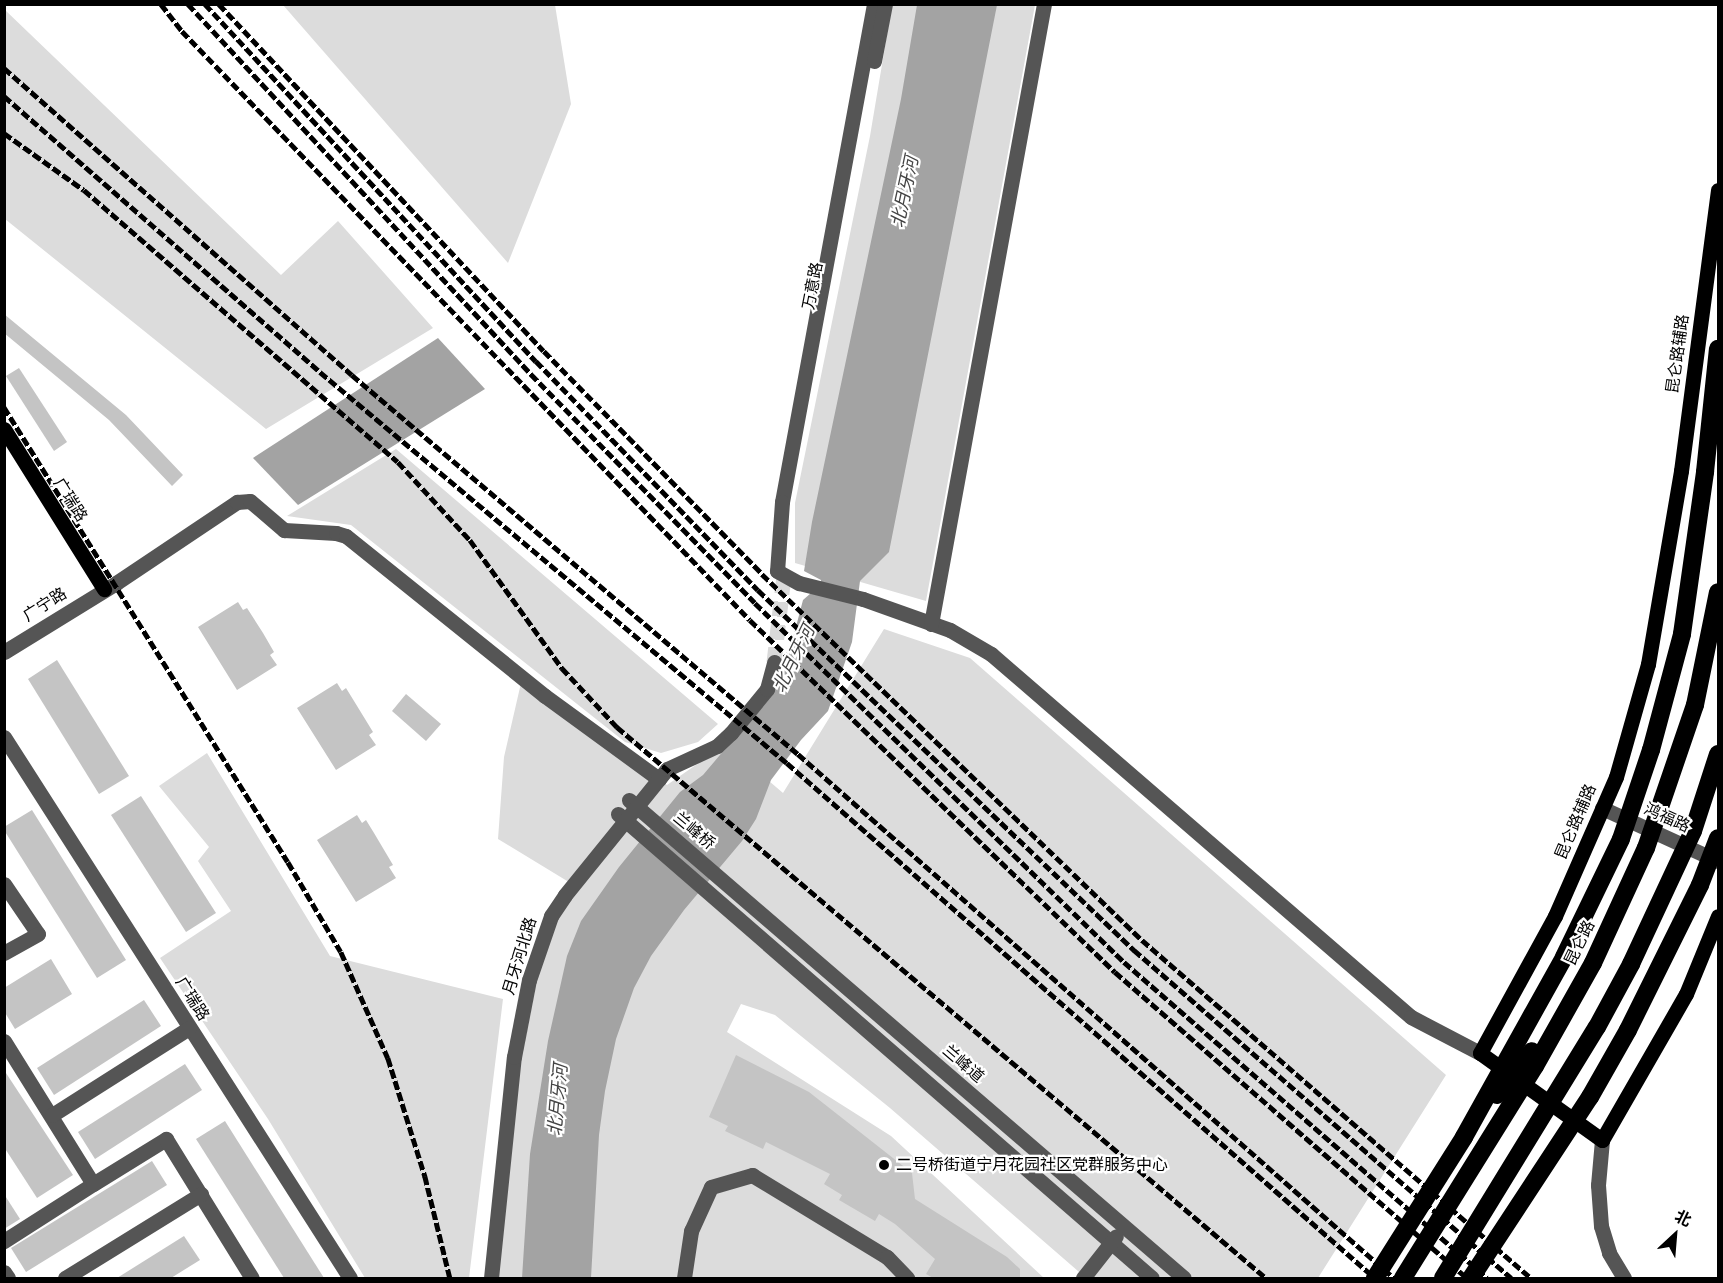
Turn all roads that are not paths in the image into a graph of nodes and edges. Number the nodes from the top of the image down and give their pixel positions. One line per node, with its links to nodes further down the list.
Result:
1 (874, 4): 7 (street, 万意路)
2 (885, 4): 7 (street, 万意路)
3 (1044, 4): 10 (street)
4 (1719, 190): 19 (main road, 昆仑路辅路)
5 (1719, 349): 33 (highway)
6 (4, 429): 8 (main road, 广瑞路)
7 (780, 573): 10 (street)
8 (105, 589): 11 (street, 广宁路); 17 (street, 广宁路)
9 (1719, 592): 27 (highway, 昆仑路)
10 (931, 624): 30 (street)
11 (4, 652)
12 (752, 697): 17 (street, 月牙河北路)
13 (727, 729): 17 (street, 月牙河北路)
14 (4, 737): 28 (street, 广瑞路)
15 (4, 747): 28 (street, 广瑞路)
16 (1719, 754): 57 (highway)
17 (655, 776): 18 (street, 月牙河北路)
18 (637, 806): 20 (street, 月牙河北路); 23 (street, 兰峰桥)
19 (1602, 808): 22 (street, 鸿福路); 30 (main road, 昆仑路辅路)
20 (626, 820): 40 (street); 47 (street, 月牙河北路); 48 (street, 月牙河北路)
21 (1719, 838): 31 (highway)
22 (1719, 861)
23 (719, 876): 37 (street, 兰峰道)
24 (4, 884): 26 (street)
25 (1719, 915): 34 (main road)
26 (4, 953)
27 (1593, 963): 33 (highway); 56 (highway, 昆仑路)
28 (187, 1030): 32 (street); 45 (street, 广瑞路); 46 (street, 广瑞路)
29 (4, 1041): 32 (street)
30 (1480, 1053): 34 (main road)
31 (1588, 1101): 58 (highway); 59 (highway)
32 (52, 1115): 35 (street)
33 (1464, 1137): 38 (highway)
34 (1602, 1140): 60 (street)
35 (93, 1184): 36 (street); 39 (street)
36 (201, 1194): 43 (street); 44 (street)
37 (1123, 1226): 40 (street); 53 (street, 兰峰道)
38 (1402, 1238): 54 (highway); 55 (highway)
39 (4, 1240)
40 (1111, 1242): 51 (street); 52 (street)
41 (4, 1272): 42 (street)
42 (7, 1278)
43 (65, 1278)
44 (252, 1278)
45 (341, 1278)
46 (350, 1278)
47 (486, 1278)
48 (491, 1278)
49 (684, 1278): 50 (street)
50 (907, 1278)
51 (1083, 1278)
52 (1152, 1278)
53 (1184, 1278)
54 (1375, 1278)
55 (1383, 1278)
56 (1403, 1278)
57 (1443, 1278)
58 (1471, 1278)
59 (1485, 1278)
60 (1624, 1278)

